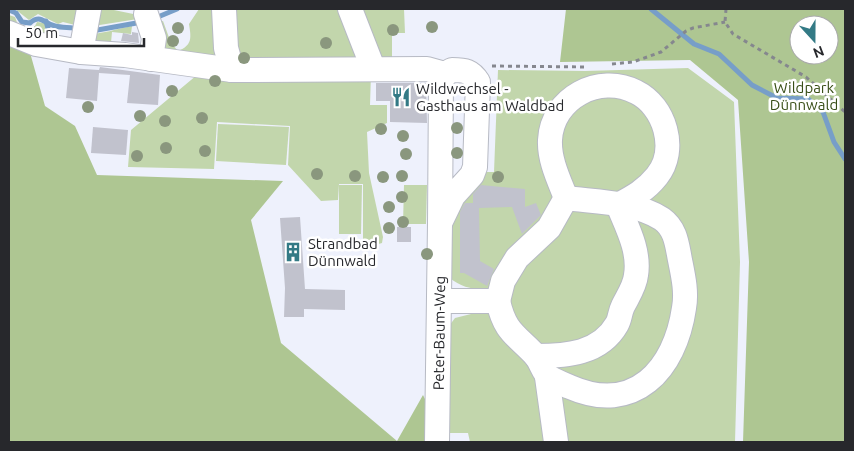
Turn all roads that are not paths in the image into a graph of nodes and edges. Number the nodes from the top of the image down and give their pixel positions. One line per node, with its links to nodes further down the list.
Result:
1 (224, 9): 8 (street)
2 (350, 9): 7 (street)
3 (147, 19): 6 (street)
4 (85, 30): 5 (street); 6 (street)
5 (9, 33)
6 (151, 59): 8 (street)
7 (373, 68): 8 (street); 9 (street)
8 (232, 70)
9 (445, 74): 12 (street, Peter-Baum-Weg); 12 (street, Peter-Baum-Weg)
10 (566, 198): 11 (street); 11 (street); 14 (street)
11 (618, 205): 15 (street); 16 (street)
12 (440, 223): 13 (street, Peter-Baum-Weg)
13 (438, 300): 14 (street); 17 (street, Peter-Baum-Weg)
14 (498, 301): 15 (street)
15 (536, 356): 16 (street)
16 (548, 377): 18 (street)
17 (437, 442)
18 (556, 442)

